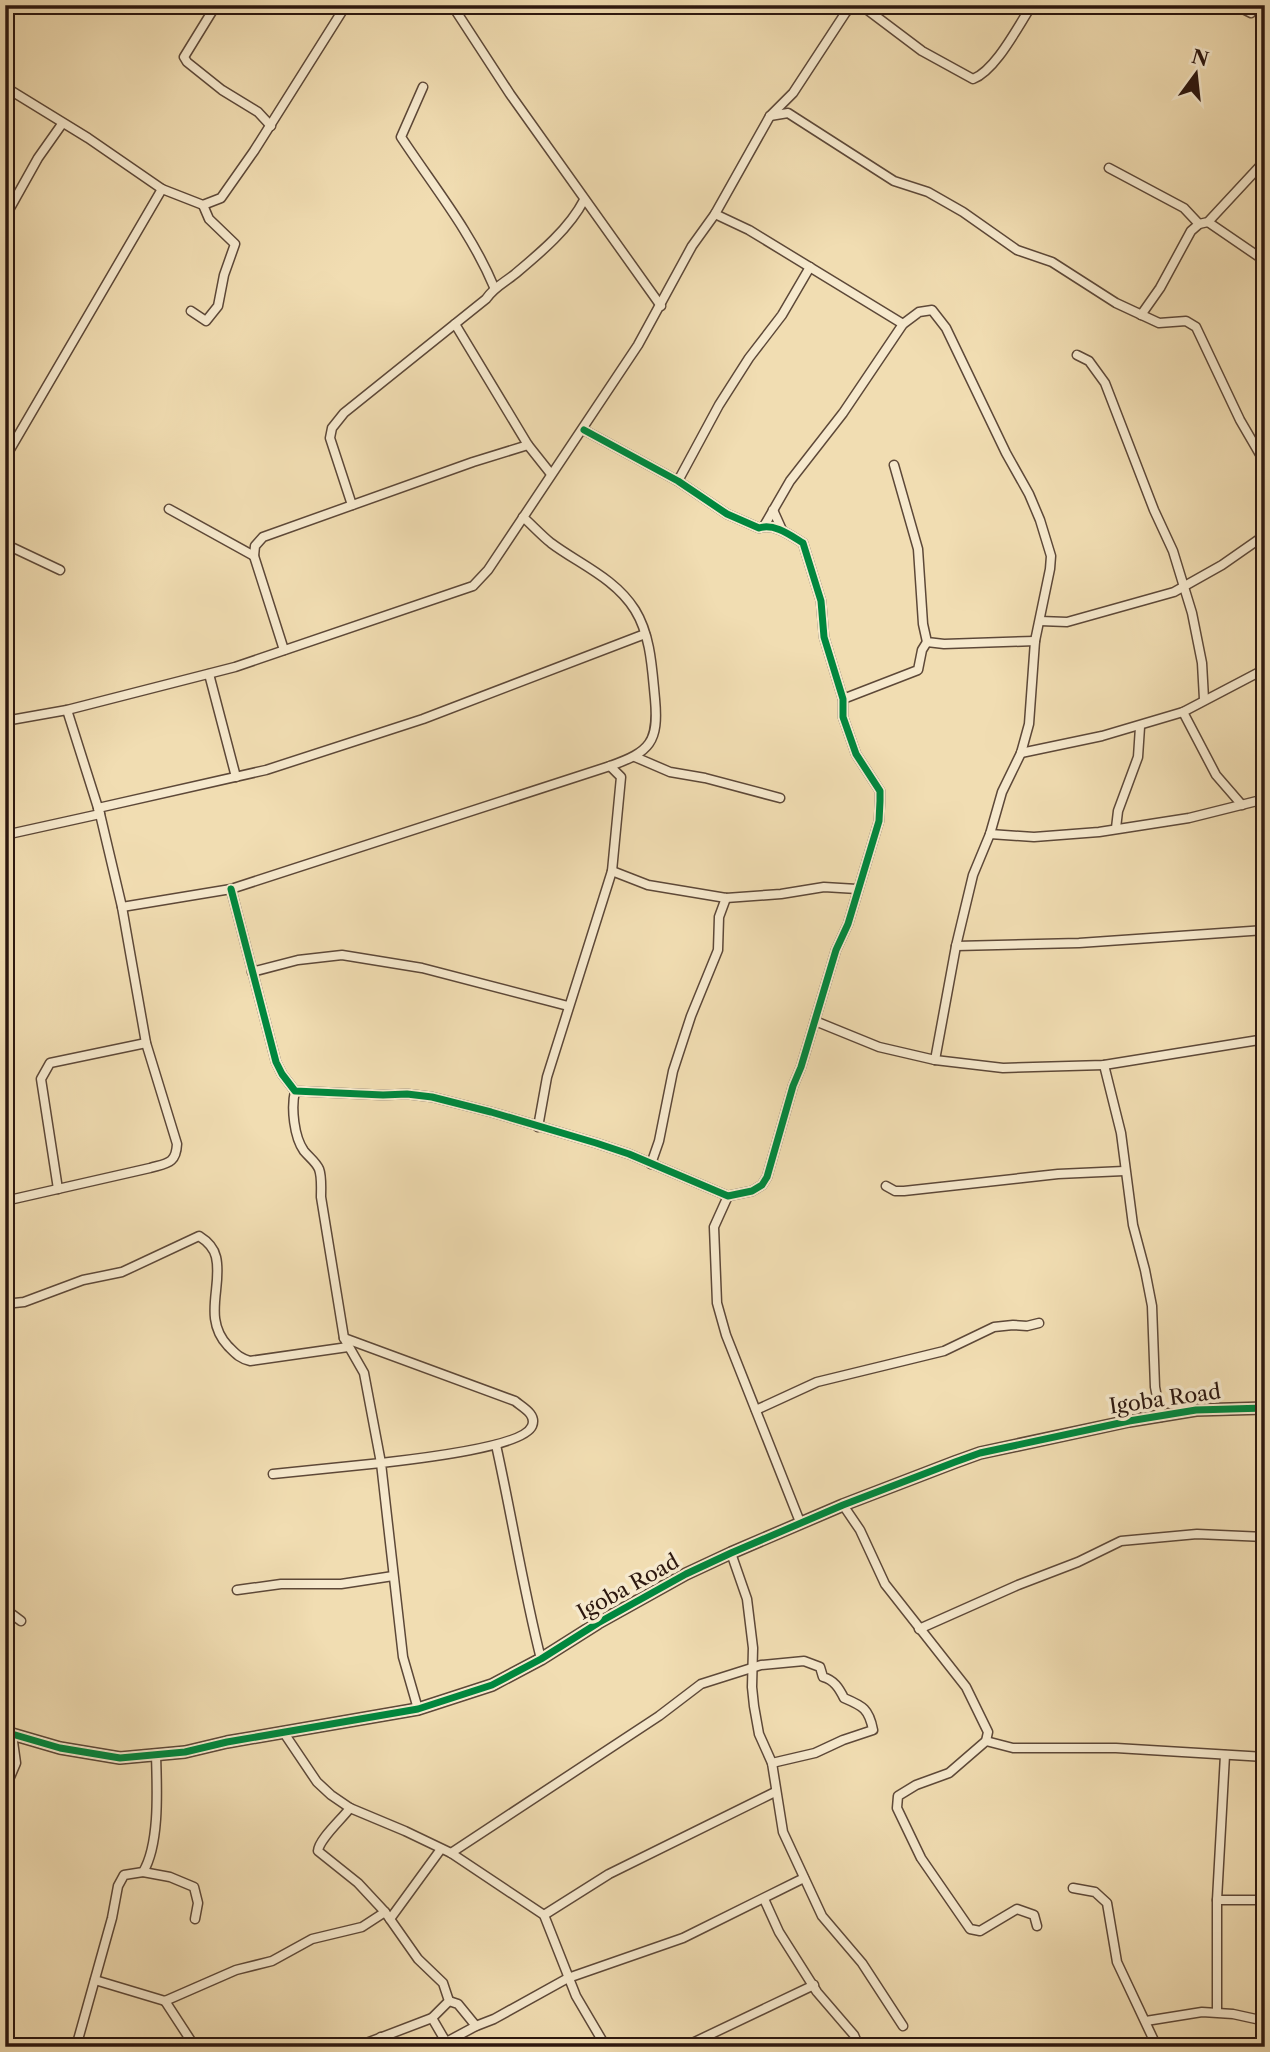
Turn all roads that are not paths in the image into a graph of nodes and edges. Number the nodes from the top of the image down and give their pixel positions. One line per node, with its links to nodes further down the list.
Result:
1 (216, 5): 13 (street)
2 (346, 5): 13 (street)
3 (452, 5): 17 (street)
4 (854, 5): 11 (street)
5 (861, 5): 6 (street)
6 (1031, 5)
7 (1235, 5): 8 (street)
8 (1255, 5)
9 (5, 87): 12 (street)
10 (422, 88): 24 (street)
11 (770, 116): 19 (street); 27 (street)
12 (62, 124): 16 (street); 20 (street)
13 (271, 126): 18 (street)
14 (1260, 166): 21 (street)
15 (1109, 168): 21 (street)
16 (162, 189): 18 (street); 33 (street)
17 (584, 200): 24 (street); 25 (street)
18 (203, 205): 26 (street)
19 (715, 214): 23 (street); 25 (street)
20 (5, 217)
21 (1204, 223): 22 (street); 27 (street)
22 (1265, 261)
23 (810, 267): 29 (street); 37 (street)
24 (494, 288): 28 (street)
25 (661, 306): 31 (street)
26 (191, 311)
27 (1141, 315): 34 (street)
28 (455, 324): 32 (street); 38 (street)
29 (903, 324): 40 (street); 49 (street)
30 (1077, 355): 48 (street)
31 (583, 430): 36 (street); 37 (street)
32 (528, 446): 36 (street); 38 (street)
33 (5, 458)
34 (1265, 463)
35 (894, 465): 52 (street)
36 (551, 474): 41 (street)
37 (677, 481): 42 (street)
38 (352, 505): 46 (street)
39 (169, 509): 46 (street)
40 (773, 510): 42 (street); 43 (street)
41 (523, 517): 50 (street); 53 (street)
42 (764, 526): 43 (street)
43 (782, 530): 56 (street)
44 (1265, 535): 48 (street)
45 (5, 544): 47 (street)
46 (254, 556): 53 (street)
47 (60, 570)
48 (1184, 585): 49 (street); 57 (street)
49 (1040, 621): 51 (street)
50 (645, 634): 63 (street); 65 (street)
51 (1035, 640): 52 (street); 62 (street)
52 (928, 642): 56 (street)
53 (284, 650): 55 (street)
54 (1265, 669): 57 (street)
55 (209, 674): 58 (street); 65 (street)
56 (843, 699): 75 (street)
57 (1204, 699): 59 (street)
58 (68, 710): 60 (street); 69 (street)
59 (1183, 712): 61 (street); 68 (street)
60 (7, 718)
61 (1140, 727): 62 (street); 70 (street)
62 (1021, 753): 71 (street)
63 (635, 757): 64 (street); 66 (street)
64 (610, 766): 73 (street); 74 (street)
65 (236, 777): 69 (street)
66 (779, 798)
67 (1265, 799): 68 (street)
68 (1242, 805): 70 (street)
69 (99, 811): 72 (street); 77 (street)
70 (1116, 828): 71 (street)
71 (990, 834): 79 (street)
72 (5, 835)
73 (612, 871): 76 (street); 81 (street)
74 (231, 889): 77 (street); 80 (street)
75 (857, 890): 76 (street); 82 (street)
76 (726, 898): 89 (street)
77 (122, 906): 84 (street)
78 (1265, 930): 79 (street)
79 (956, 946): 85 (street)
80 (251, 972): 81 (street); 87 (street)
81 (568, 1006): 88 (street)
82 (815, 1021): 85 (street); 93 (street)
83 (1265, 1039): 86 (street)
84 (146, 1043): 92 (street); 92 (street)
85 (935, 1060): 86 (street)
86 (1104, 1065): 90 (street)
87 (295, 1091): 88 (street); 97 (street)
88 (538, 1127): 89 (street)
89 (651, 1164): 93 (street)
90 (1124, 1171): 91 (street); 101 (street)
91 (886, 1186)
92 (58, 1189): 94 (street)
93 (728, 1196): 100 (street)
94 (5, 1201)
95 (5, 1304): 98 (street)
96 (1039, 1323): 100 (street)
97 (344, 1338): 98 (street); 102 (street)
98 (348, 1347): 103 (street)
99 (1265, 1408): 101 (street, Igoba Road)
100 (755, 1410): 106 (street)
101 (1161, 1417): 105 (street, Igoba Road)
102 (496, 1445): 103 (street); 114 (street)
103 (381, 1463): 104 (street); 109 (street)
104 (273, 1474)
105 (843, 1505): 106 (street, Igoba Road); 113 (street)
106 (800, 1522): 108 (street, Igoba Road)
107 (1265, 1537): 113 (street)
108 (731, 1552): 114 (street, Igoba Road); 115 (street)
109 (393, 1576): 110 (street); 116 (street)
110 (237, 1590)
111 (5, 1609): 112 (street)
112 (21, 1620)
113 (919, 1629): 119 (street)
114 (541, 1659): 116 (street, Igoba Road)
115 (753, 1667): 123 (street); 123 (street); 128 (street)
116 (418, 1710): 118 (street, Igoba Road)
117 (9, 1733): 120 (street, Igoba Road); 124 (street)
118 (284, 1733): 120 (street, Igoba Road); 126 (street)
119 (986, 1741): 121 (street); 138 (street)
120 (156, 1755): 129 (street)
121 (1225, 1755): 122 (street); 133 (street)
122 (1265, 1757)
123 (772, 1763): 125 (street)
124 (5, 1788)
125 (775, 1792): 130 (street); 136 (street)
126 (351, 1808): 127 (street); 135 (street)
127 (441, 1849): 128 (street); 135 (street)
128 (450, 1853): 136 (street)
129 (143, 1872): 137 (street); 140 (street)
130 (804, 1878): 132 (street); 149 (street)
131 (1073, 1888): 146 (street)
132 (764, 1899): 139 (street); 141 (street)
133 (1217, 1900): 134 (street); 144 (street)
134 (1265, 1900)
135 (388, 1915): 142 (street); 143 (street)
136 (544, 1915): 139 (street)
137 (195, 1919)
138 (1037, 1926)
139 (568, 1978): 148 (street); 157 (street)
140 (95, 1980): 142 (street); 152 (street)
141 (814, 1985): 158 (street); 159 (street)
142 (165, 2001): 153 (street)
143 (449, 2001): 145 (street); 148 (street)
144 (1217, 2012): 146 (street); 147 (street)
145 (432, 2018): 150 (street); 151 (street)
146 (1146, 2021): 160 (street)
147 (1265, 2021)
148 (476, 2026): 151 (street)
149 (903, 2026)
150 (381, 2036): 154 (street); 155 (street)
151 (446, 2042): 156 (street)
152 (76, 2047)
153 (195, 2047)
154 (356, 2047)
155 (383, 2047)
156 (437, 2047)
157 (606, 2047)
158 (684, 2047)
159 (859, 2047)
160 (1157, 2047)

